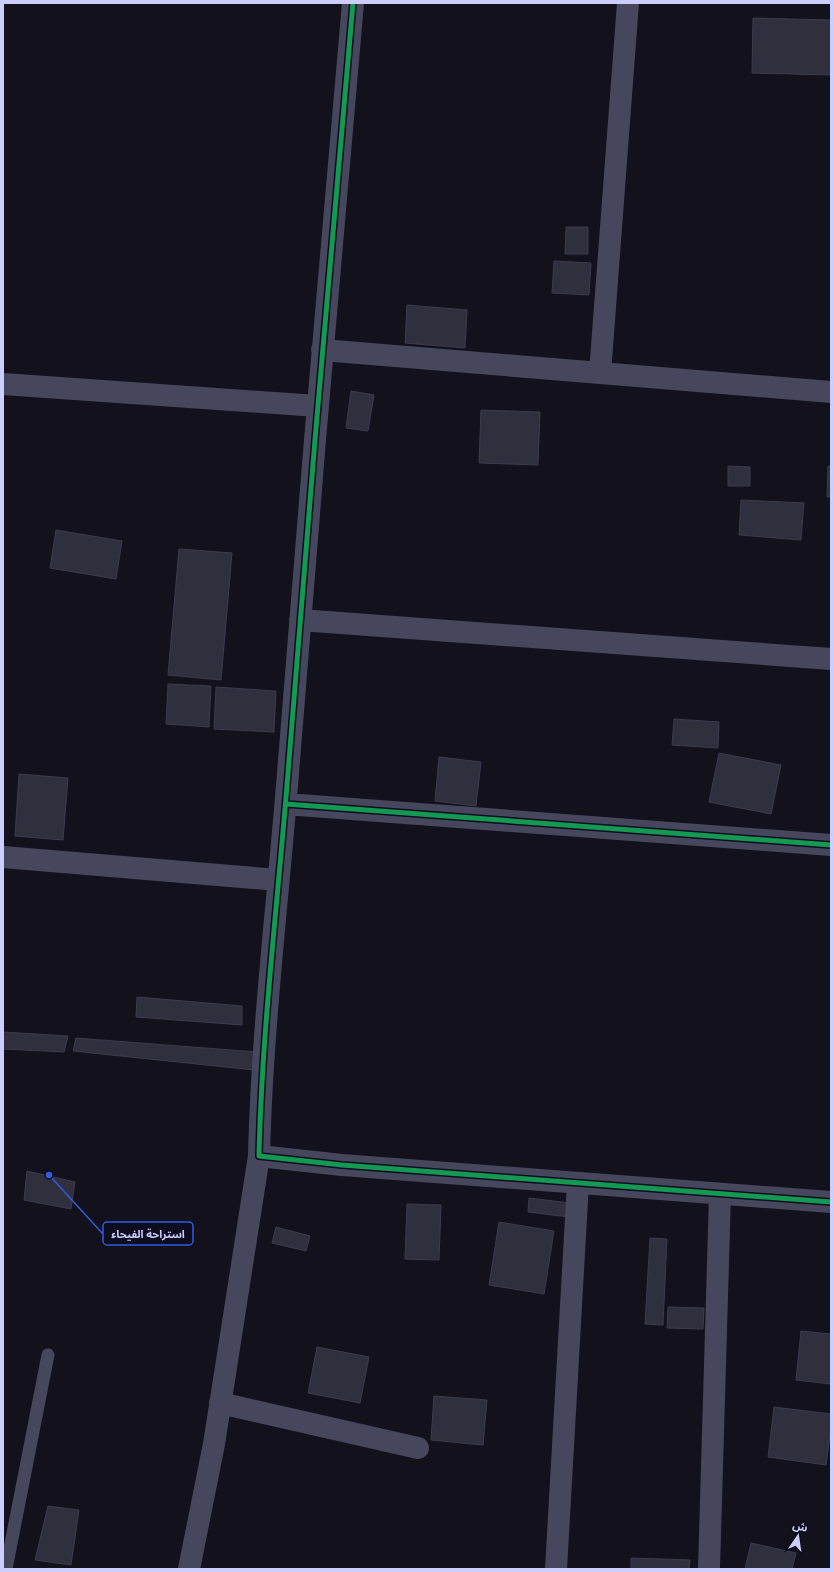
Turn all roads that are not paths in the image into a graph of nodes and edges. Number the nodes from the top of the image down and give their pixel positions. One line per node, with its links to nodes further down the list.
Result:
1 (353, 3): 3 (street)
2 (628, 3): 4 (street)
3 (322, 350): 4 (street); 7 (street)
4 (600, 373): 6 (street)
5 (3, 384): 7 (street)
6 (831, 392)
7 (318, 406): 8 (street)
8 (300, 620): 9 (street); 10 (street)
9 (831, 659)
10 (286, 804): 11 (street); 13 (street)
11 (831, 845)
12 (3, 857): 13 (street)
13 (278, 880): 14 (street)
14 (258, 1156): 15 (street); 19 (street)
15 (578, 1183): 16 (street); 23 (street)
16 (720, 1194): 17 (street); 24 (street)
17 (831, 1202)
18 (48, 1355): 21 (lane)
19 (220, 1403): 20 (street); 22 (street)
20 (418, 1448)
21 (6, 1569)
22 (189, 1569)
23 (556, 1569)
24 (709, 1569)

